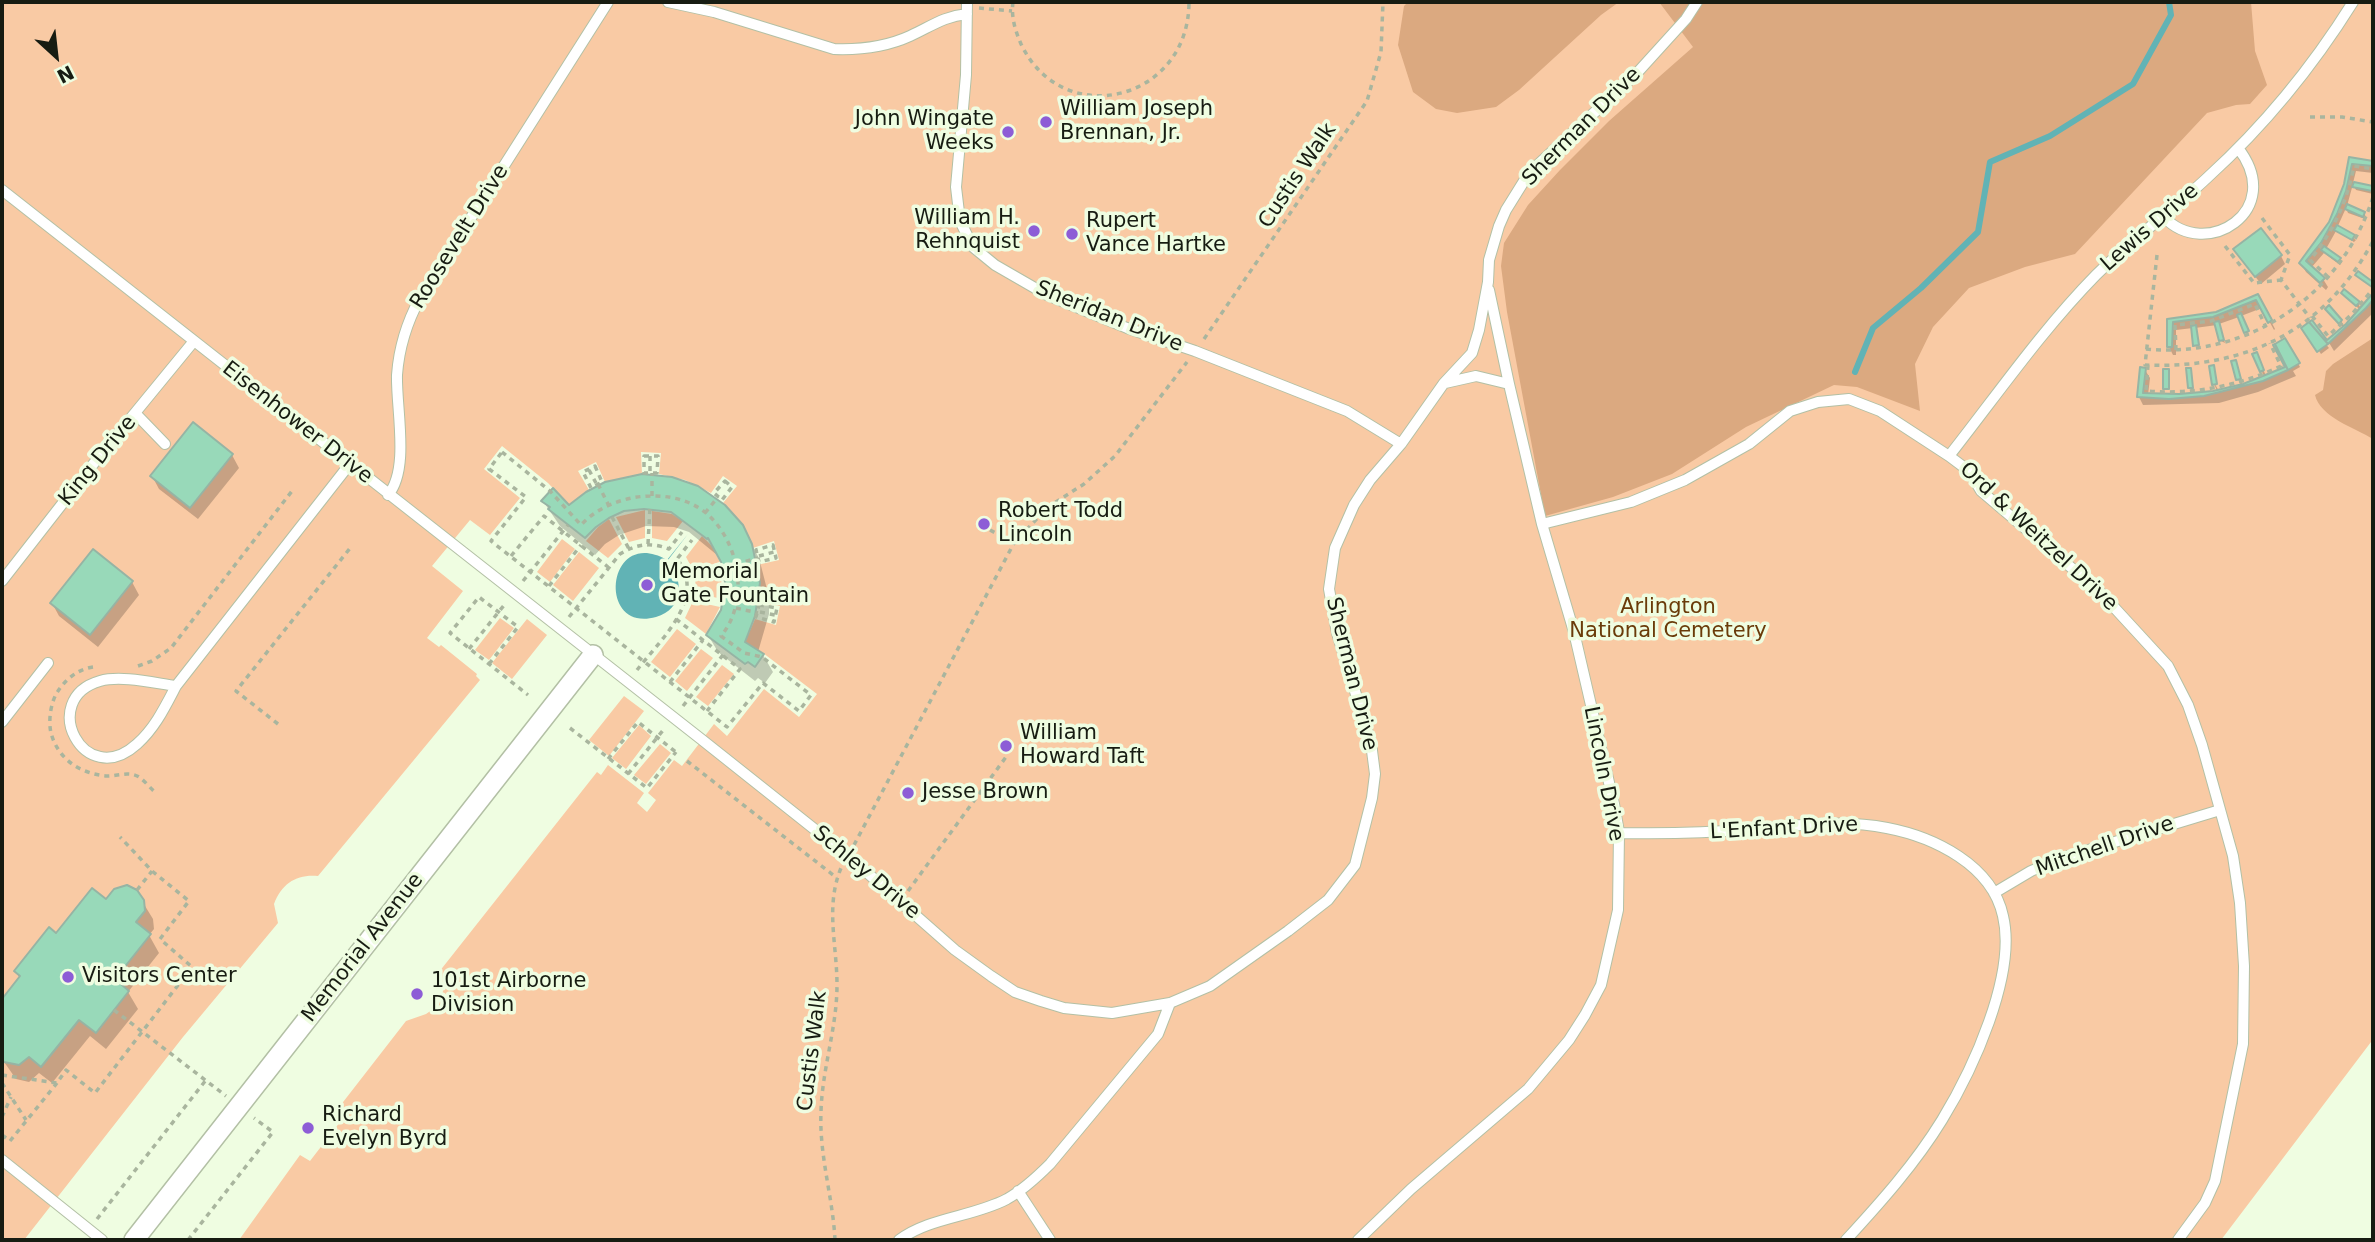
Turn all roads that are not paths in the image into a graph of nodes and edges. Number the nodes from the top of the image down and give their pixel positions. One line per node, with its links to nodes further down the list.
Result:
1 (608, 2): 19 (lane, Roosevelt Drive)
2 (668, 2): 6 (lane)
3 (967, 2): 6 (lane, Sheridan Drive)
4 (1697, 2): 10 (lane, Sherman Drive)
5 (2353, 2): 7 (lane, Lewis Drive)
6 (967, 14): 16 (lane, Sheridan Drive)
7 (2238, 148): 9 (lane, Lewis Drive); 9 (lane)
8 (2, 190): 11 (lane, Eisenhower Drive)
9 (2164, 217): 17 (lane, Lewis Drive)
10 (1488, 282): 12 (lane, Sherman Drive); 13 (lane, Lincoln Drive)
11 (194, 341): 14 (lane, King Drive); 18 (lane, Eisenhower Drive)
12 (1444, 383): 13 (lane); 16 (lane, Sherman Drive)
13 (1509, 384): 20 (lane, Lincoln Drive)
14 (136, 414): 15 (lane); 21 (lane, King Drive)
15 (165, 444)
16 (1401, 444): 29 (lane, Sherman Drive)
17 (1949, 456): 20 (lane, Ord & Weitzel Drive); 26 (lane, Ord & Weitzel Drive)
18 (349, 464): 19 (lane, Eisenhower Drive); 24 (lane)
19 (388, 495): 22 (lane, Eisenhower Drive)
20 (1542, 524): 27 (lane, Lincoln Drive)
21 (2, 581)
22 (593, 655): 29 (lane, Schley Drive); 33 (street, Memorial Avenue)
23 (48, 663): 25 (lane)
24 (176, 686): 24 (lane)
25 (2, 722)
26 (2220, 810): 28 (lane, Mitchell Drive); 38 (lane, Ord & Weitzel Drive)
27 (1618, 833): 28 (lane, L'Enfant Drive); 36 (lane, Lincoln Drive)
28 (1994, 893): 37 (lane, L'Enfant Drive)
29 (1170, 1003): 31 (lane)
30 (2, 1160): 32 (lane)
31 (1018, 1191): 34 (lane); 35 (lane)
32 (102, 1240)
33 (134, 1240)
34 (899, 1240)
35 (1050, 1240)
36 (1358, 1240)
37 (1846, 1240)
38 (2178, 1240)

